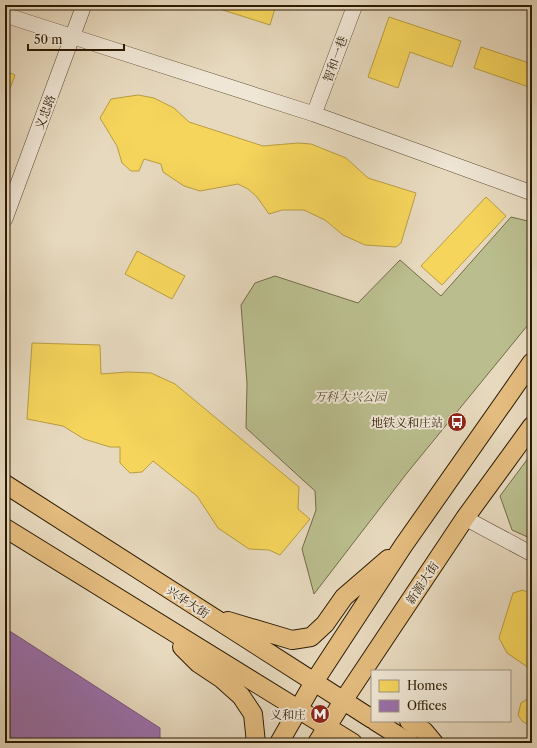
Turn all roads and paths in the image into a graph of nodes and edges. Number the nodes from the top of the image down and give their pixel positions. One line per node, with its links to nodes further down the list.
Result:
1 (84, 5): 4 (street, 义忠路)
2 (355, 5): 5 (street, 智和一巷)
3 (5, 15): 4 (street)
4 (73, 36): 5 (street); 7 (street, 义忠路)
5 (314, 114): 6 (street)
6 (532, 193)
7 (5, 219)
8 (532, 362): 13 (main road)
9 (532, 426): 11 (main road, 新源大街)
10 (5, 484): 16 (main road, 兴华大街)
11 (465, 518): 14 (street); 15 (main road, 新源大街)
12 (5, 528): 17 (main road)
13 (404, 546): 16 (main road); 19 (main road)
14 (532, 554)
15 (408, 604): 18 (main road); 20 (main road, 新源大街)
16 (211, 616): 19 (main road, 兴华大街)
17 (155, 622): 21 (main road); 26 (main road)
18 (377, 670)
19 (314, 682): 20 (main road, 兴华大街); 21 (main road)
20 (343, 702): 22 (main road, 兴华大街); 25 (main road, 新源大街)
21 (298, 710): 25 (main road); 27 (main road)
22 (371, 719)
23 (376, 722): 30 (main road, 兴华大街)
24 (410, 722): 31 (main road)
25 (326, 727): 28 (main road, 新源大街); 29 (main road)
26 (256, 743)
27 (279, 743)
28 (317, 743)
29 (353, 743)
30 (410, 743)
31 (434, 743)

